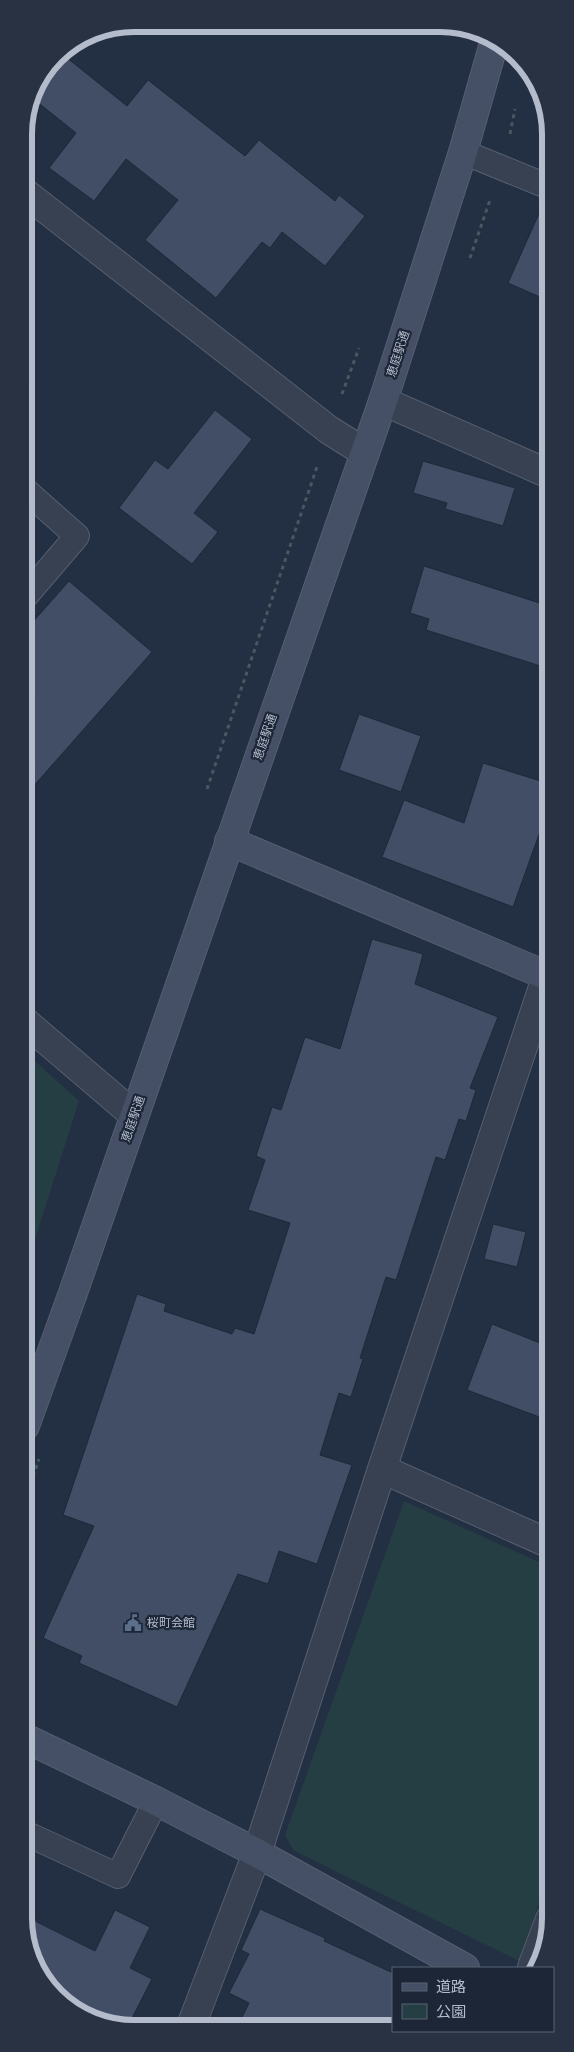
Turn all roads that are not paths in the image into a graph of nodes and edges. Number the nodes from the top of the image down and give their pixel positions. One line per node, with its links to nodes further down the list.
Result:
1 (493, 47): 2 (street, 恵庭駅通)
2 (463, 152): 3 (lane); 5 (street, 恵庭駅通)
3 (542, 184)
4 (33, 199): 6 (street)
5 (383, 401): 6 (street, 恵庭駅通); 7 (street)
6 (364, 452): 10 (street, 恵庭駅通)
7 (542, 471)
8 (33, 497): 9 (lane)
9 (33, 588)
10 (229, 841): 11 (street); 14 (street, 恵庭駅通)
11 (542, 970)
12 (542, 995): 16 (street)
13 (32, 1028): 14 (street)
14 (134, 1115): 15 (street, 恵庭駅通)
15 (32, 1403)
16 (382, 1470): 17 (street); 21 (street)
17 (541, 1540)
18 (32, 1741): 19 (street)
19 (156, 1801): 20 (lane); 21 (street)
20 (32, 1836)
21 (257, 1853): 22 (street); 23 (street)
22 (463, 1967)
23 (193, 2020)

